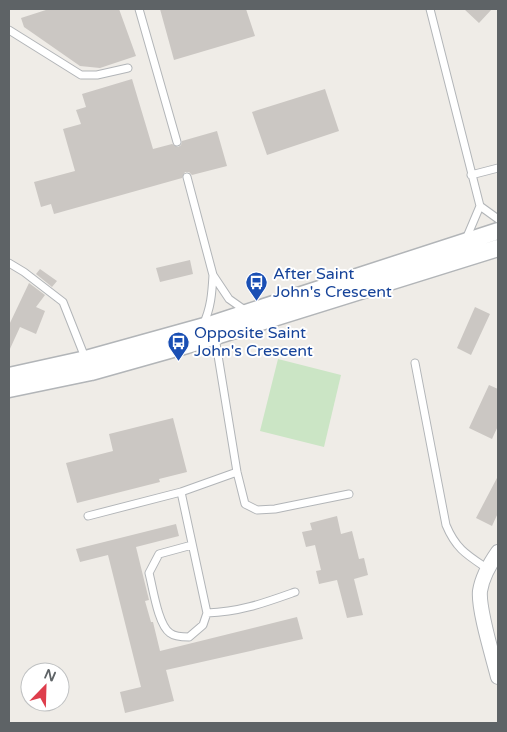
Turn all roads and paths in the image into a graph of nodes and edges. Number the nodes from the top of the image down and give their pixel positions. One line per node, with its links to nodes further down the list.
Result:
1 (139, 9): 5 (lane)
2 (430, 9): 7 (lane)
3 (9, 30): 4 (lane)
4 (128, 68)
5 (177, 142)
6 (498, 168): 7 (lane)
7 (471, 176): 9 (lane)
8 (187, 177): 14 (lane)
9 (480, 206): 10 (lane); 11 (lane)
10 (498, 229): 11 (street)
11 (465, 242): 15 (street)
12 (498, 248): 16 (street)
13 (9, 263): 18 (lane)
14 (213, 275): 15 (lane); 16 (lane)
15 (248, 312): 16 (street)
16 (209, 329): 18 (street); 21 (lane)
17 (416, 363): 27 (lane)
18 (89, 365): 19 (street); 20 (street)
19 (9, 376)
20 (9, 390)
21 (237, 472): 22 (lane); 23 (lane)
22 (181, 492): 24 (lane); 25 (lane)
23 (349, 494)
24 (88, 516)
25 (192, 545): 29 (lane); 29 (lane)
26 (498, 552): 27 (street)
27 (488, 569): 30 (street)
28 (294, 592): 29 (lane)
29 (207, 613)
30 (497, 669)

